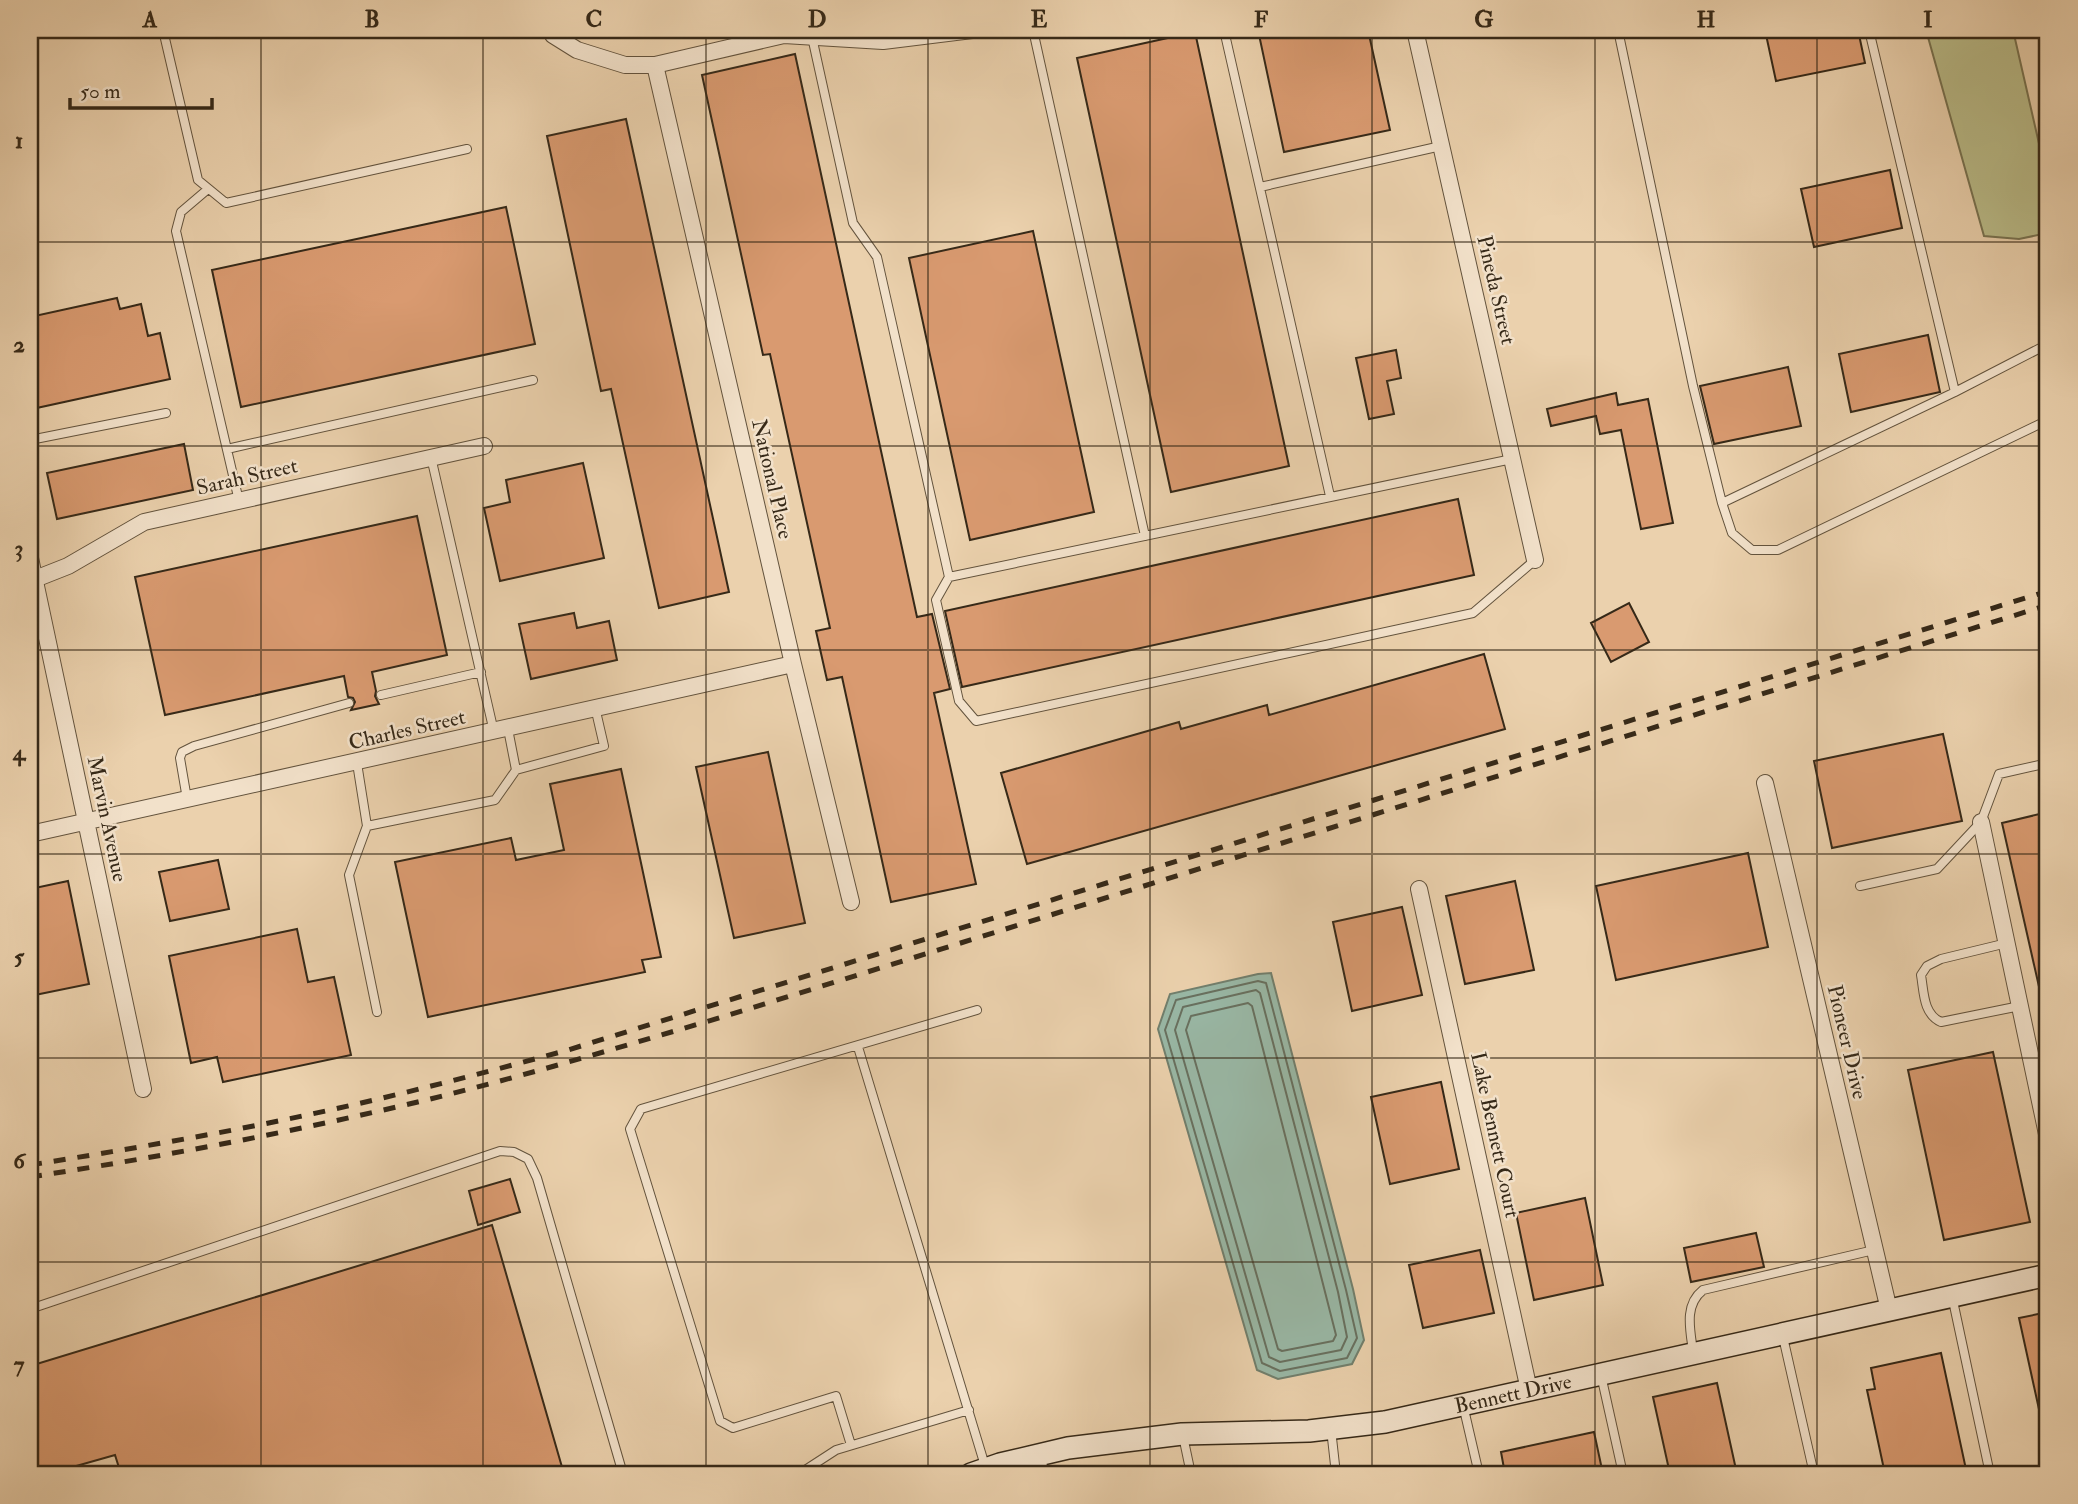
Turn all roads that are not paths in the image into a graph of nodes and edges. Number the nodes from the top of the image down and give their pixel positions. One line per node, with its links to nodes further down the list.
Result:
1 (163, 30): 15 (lane)
2 (550, 30): 11 (street)
3 (972, 30): 9 (street)
4 (1034, 30): 29 (lane)
5 (1224, 30): 14 (lane)
6 (1415, 30): 12 (street, Pineda Street)
7 (1618, 30): 28 (lane)
8 (1869, 30): 18 (lane)
9 (811, 35): 10 (street); 32 (lane)
10 (750, 36): 11 (street)
11 (655, 65): 34 (street, National Place)
12 (1442, 145): 14 (lane); 25 (street, Pineda Street)
13 (467, 149): 15 (lane)
14 (1260, 187): 26 (lane)
15 (208, 188): 23 (lane)
16 (2048, 344): 18 (lane)
17 (533, 380): 23 (lane)
18 (1955, 392): 28 (lane)
19 (166, 413): 21 (lane)
20 (2048, 421): 28 (lane)
21 (30, 440)
22 (484, 446): 24 (street, Sarah Street)
23 (227, 449): 27 (lane)
24 (431, 457): 27 (street, Sarah Street); 35 (lane)
25 (1512, 459): 26 (lane); 31 (street, Pineda Street)
26 (1330, 496): 29 (lane)
27 (239, 500): 33 (street, Sarah Street)
28 (1722, 503)
29 (1145, 536): 32 (lane)
30 (30, 558): 33 (street, Marvin Avenue)
31 (1535, 560): 32 (lane)
32 (948, 577)
33 (32, 580): 45 (street, Marvin Avenue)
34 (793, 664): 38 (street, Charles Street); 51 (street, National Place)
35 (481, 672): 36 (lane); 39 (lane)
36 (382, 695)
37 (349, 703): 44 (lane)
38 (595, 707): 39 (street, Charles Street); 42 (lane)
39 (501, 730): 40 (street, Charles Street); 42 (lane)
40 (356, 763): 44 (street, Charles Street); 47 (lane)
41 (2048, 763): 46 (lane)
42 (516, 770): 47 (lane)
43 (1765, 783): 59 (street, Pioneer Drive)
44 (187, 799): 45 (street, Charles Street)
45 (86, 821): 48 (street, Charles Street); 57 (street, Marvin Avenue)
46 (1981, 822): 49 (lane); 52 (street)
47 (367, 826): 55 (lane)
48 (30, 834)
49 (1860, 886)
50 (1419, 889): 67 (street, Lake Bennett Court)
51 (851, 902)
52 (2007, 943): 53 (street); 53 (lane)
53 (2020, 1006): 58 (street)
54 (977, 1010): 56 (lane)
55 (377, 1012)
56 (858, 1046): 69 (lane); 72 (lane)
57 (143, 1089)
58 (2048, 1139)
59 (1874, 1250): 63 (street, Pioneer Drive); 65 (lane)
60 (2048, 1275): 61 (street, Bennett Drive)
61 (1952, 1296): 63 (street, Bennett Drive); 82 (lane)
62 (30, 1310): 75 (lane)
63 (1889, 1310): 64 (street, Bennett Drive)
64 (1783, 1334): 65 (street, Bennett Drive); 81 (lane)
65 (1693, 1354): 66 (street, Bennett Drive)
66 (1601, 1374): 67 (street, Bennett Drive); 80 (lane)
67 (1529, 1390): 68 (street, Bennett Drive)
68 (1463, 1405): 70 (street, Bennett Drive); 79 (lane)
69 (969, 1410): 72 (lane); 74 (lane)
70 (1331, 1429): 71 (street, Bennett Drive); 78 (lane)
71 (1182, 1434): 73 (street, Bennett Drive); 77 (lane)
72 (851, 1445): 76 (lane)
73 (1042, 1464): 74 (street, Bennett Drive)
74 (979, 1472)
75 (623, 1474)
76 (799, 1474)
77 (1191, 1474)
78 (1336, 1474)
79 (1479, 1474)
80 (1623, 1474)
81 (1814, 1474)
82 (1990, 1474)

